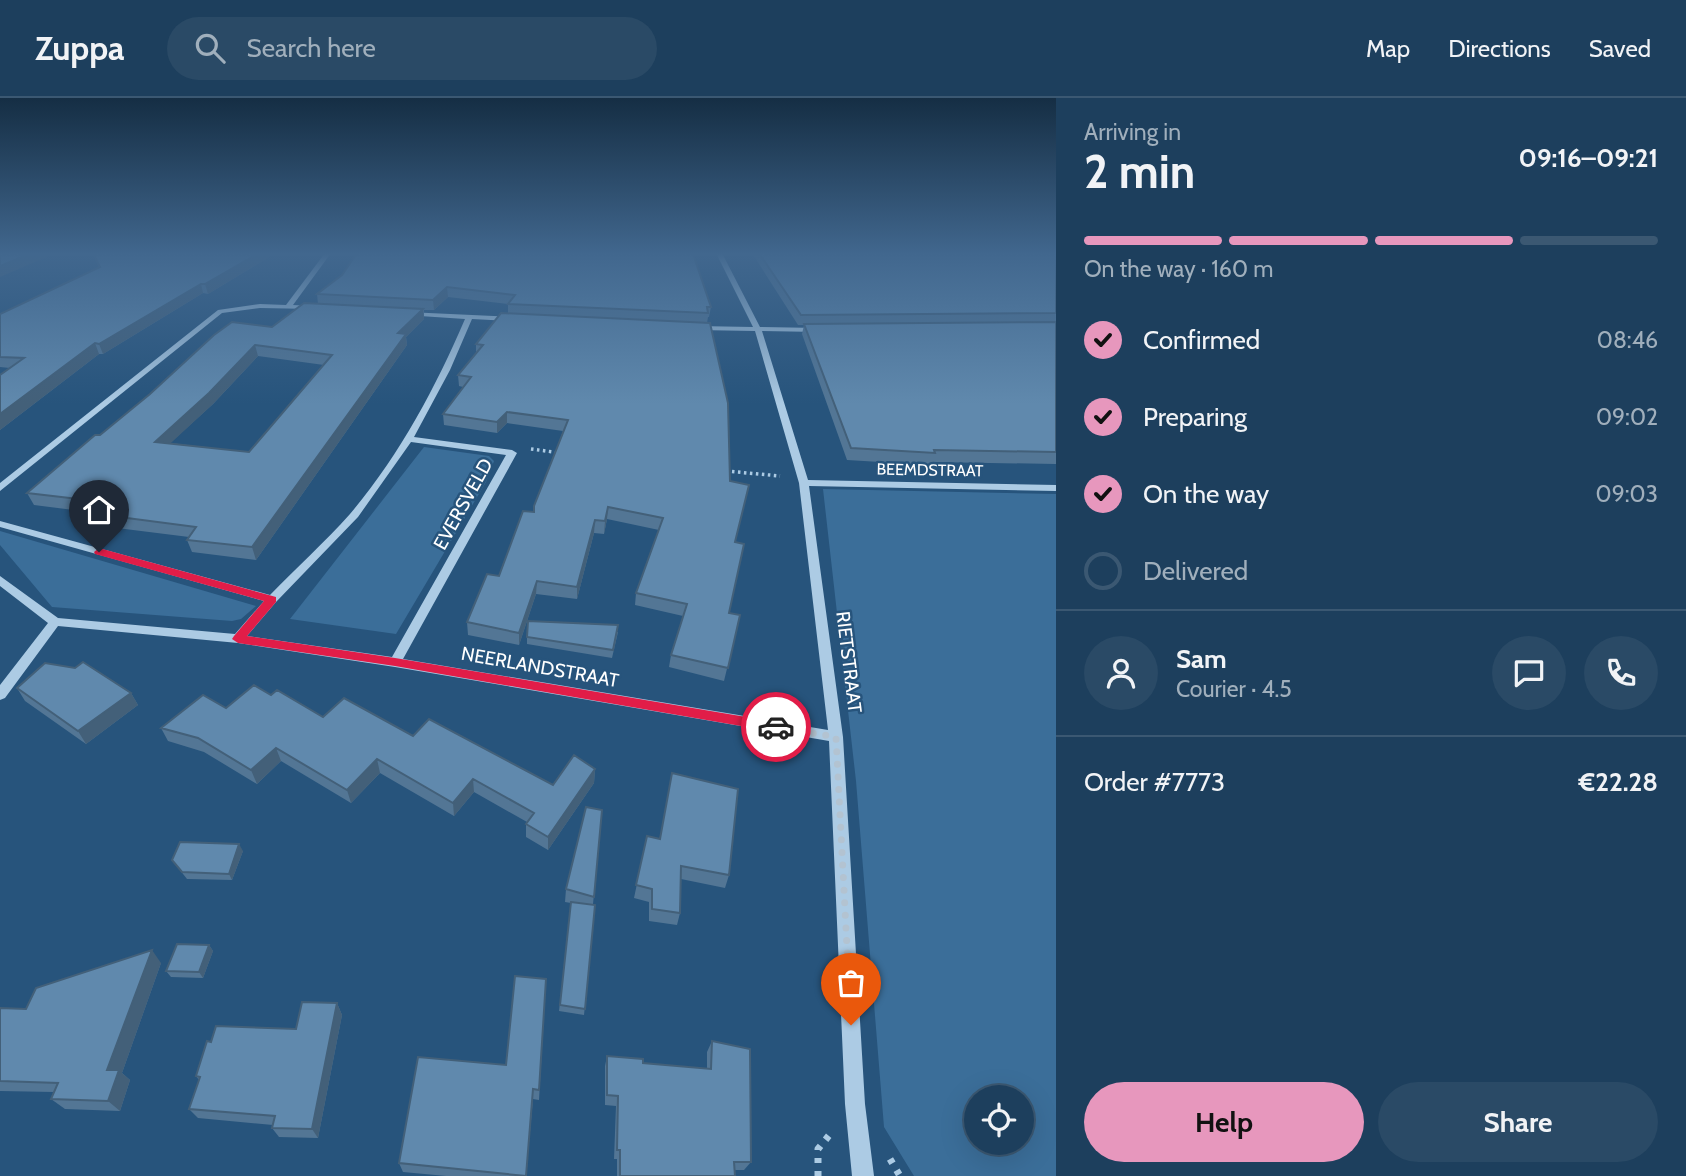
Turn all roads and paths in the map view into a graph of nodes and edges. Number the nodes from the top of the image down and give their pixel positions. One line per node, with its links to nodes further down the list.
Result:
1 (291, 303): 3 (street)
2 (744, 303): 9 (street, RIETSTRAAT)
3 (288, 307): 4 (street); 16 (street)
4 (316, 308)
5 (399, 313): 6 (street)
6 (468, 317): 7 (street); 11 (street)
7 (521, 320)
8 (692, 328): 9 (street)
9 (758, 330): 10 (street); 15 (street, RIETSTRAAT)
10 (824, 330)
11 (410, 439): 12 (street, EVERSVELD); 20 (street)
12 (512, 453): 13 (path); 23 (street, EVERSVELD)
13 (564, 453)
14 (716, 470): 15 (path)
15 (803, 480): 17 (street, BEEMDSTRAAT); 25 (street, RIETSTRAAT)
16 (0, 488)
17 (1056, 488)
18 (0, 524): 20 (street)
19 (0, 580): 21 (street)
20 (272, 599): 22 (street)
21 (55, 622): 22 (street, NEERLANDSTRAAT); 24 (street)
22 (238, 639): 23 (street, NEERLANDSTRAAT)
23 (395, 662): 25 (street, NEERLANDSTRAAT)
24 (0, 695)
25 (836, 737): 26 (street, RIETSTRAAT)
26 (863, 1176)

